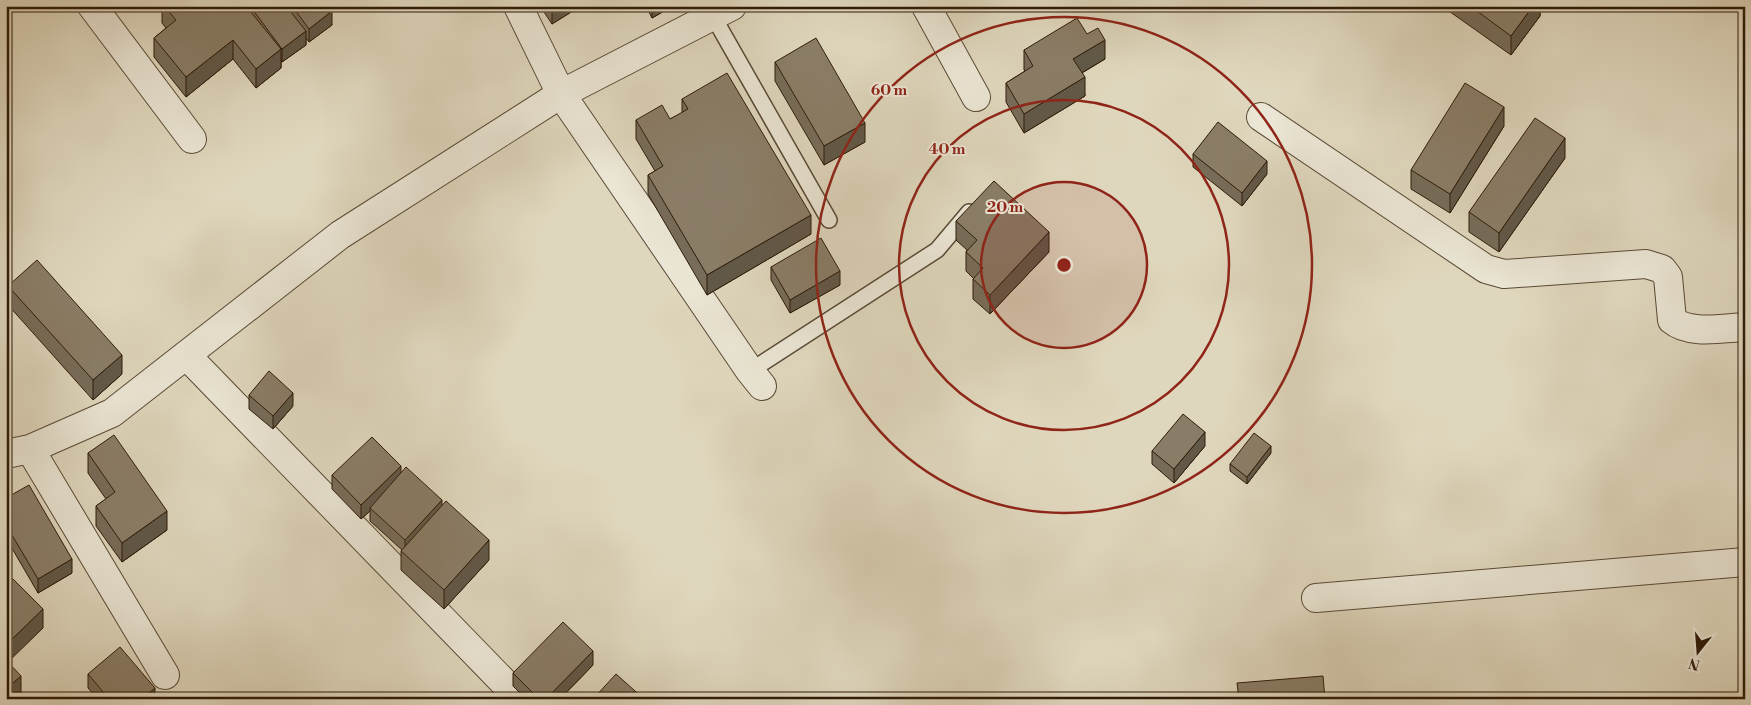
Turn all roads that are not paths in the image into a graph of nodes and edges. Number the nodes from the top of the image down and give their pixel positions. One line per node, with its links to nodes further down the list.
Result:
1 (92, 6): 8 (street)
2 (518, 6): 5 (street)
3 (926, 6): 6 (street)
4 (722, 11): 5 (street); 10 (lane)
5 (561, 94): 12 (street); 13 (street)
6 (976, 97)
7 (1261, 117): 11 (street)
8 (192, 139)
9 (981, 198): 13 (lane)
10 (829, 220)
11 (1745, 326)
12 (186, 355): 14 (street); 18 (street)
13 (756, 379)
14 (18, 452): 17 (street)
15 (1745, 562): 16 (street)
16 (1316, 598)
17 (165, 676)
18 (520, 699)

